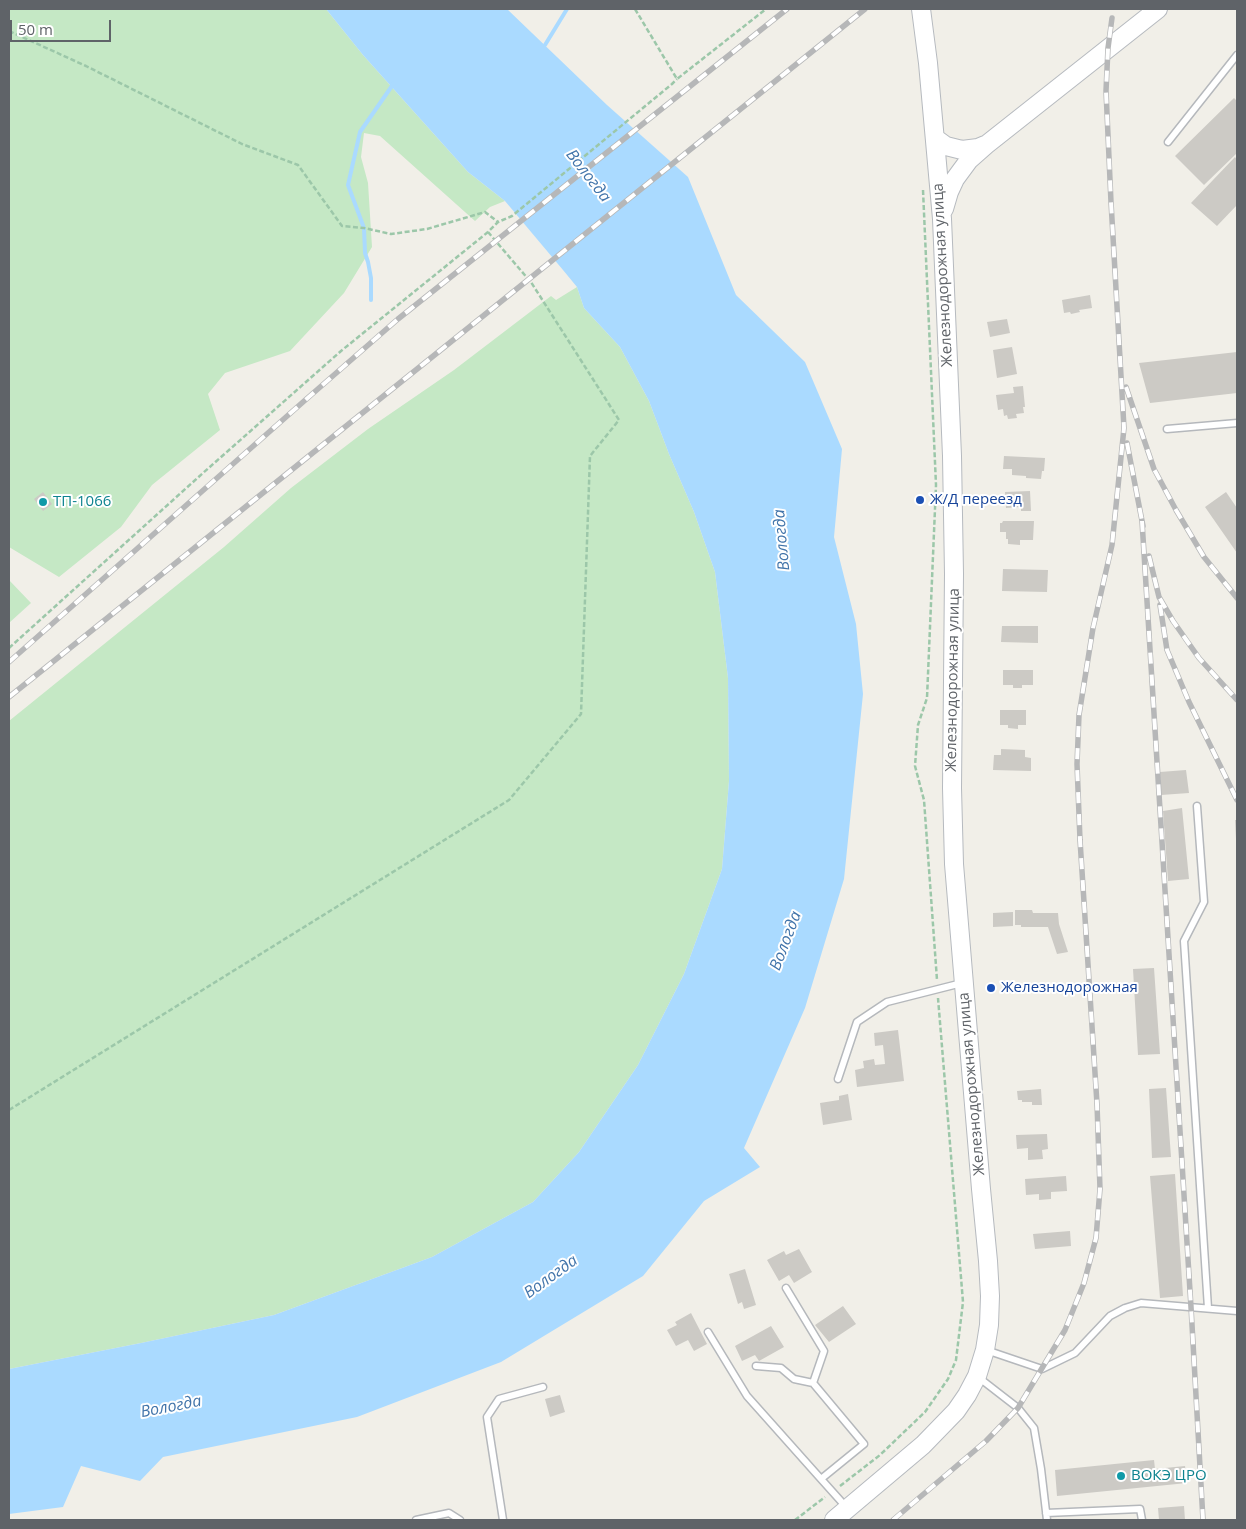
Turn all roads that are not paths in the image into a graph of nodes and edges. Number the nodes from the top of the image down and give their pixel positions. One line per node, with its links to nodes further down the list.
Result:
1 (921, 9): 4 (main road, Железнодорожная улица)
2 (1158, 9): 6 (main road)
3 (1237, 55): 5 (lane)
4 (935, 138): 6 (main road); 7 (main road, Железнодорожная улица)
5 (1168, 142)
6 (986, 145): 7 (main road)
7 (942, 219): 11 (main road, Железнодорожная улица)
8 (1237, 423): 9 (lane)
9 (1166, 429)
10 (1197, 806): 14 (lane)
11 (963, 982): 12 (lane); 17 (main road, Железнодорожная улица)
12 (838, 1079)
13 (786, 1288): 20 (lane)
14 (1208, 1308): 15 (lane); 17 (lane)
15 (1237, 1311)
16 (708, 1332): 22 (lane)
17 (985, 1350): 19 (main road, Железнодорожная улица)
18 (756, 1366): 20 (lane)
19 (977, 1376): 23 (main road, Железнодорожная улица); 24 (lane)
20 (813, 1384): 22 (lane)
21 (543, 1387): 27 (lane)
22 (821, 1479): 23 (lane)
23 (848, 1509): 28 (main road, Железнодорожная улица)
24 (1046, 1513): 29 (lane); 30 (lane)
25 (416, 1520): 26 (lane)
26 (460, 1520)
27 (503, 1520)
28 (834, 1520)
29 (1047, 1520)
30 (1142, 1520)

